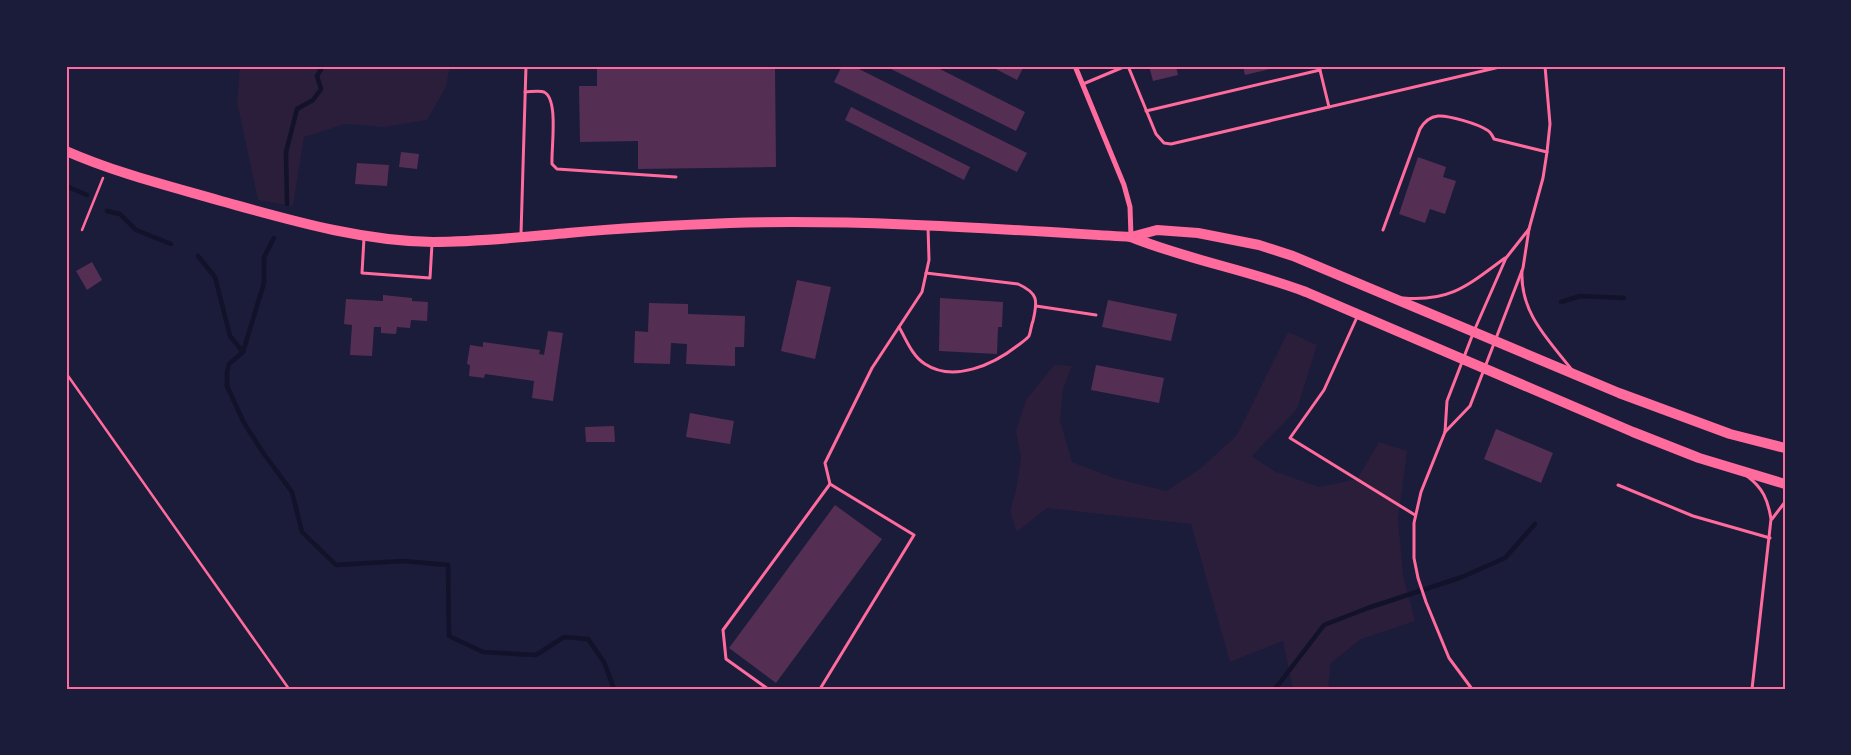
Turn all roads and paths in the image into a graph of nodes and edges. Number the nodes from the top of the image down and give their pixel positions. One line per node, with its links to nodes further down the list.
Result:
1 (526, 66): 8 (lane)
2 (1075, 66): 7 (street)
3 (1127, 66): 7 (lane); 10 (lane)
4 (1504, 66): 9 (lane)
5 (1545, 66): 12 (lane)
6 (1320, 68): 9 (lane); 10 (lane)
7 (1082, 84): 20 (street)
8 (525, 92): 14 (lane); 21 (lane)
9 (1329, 107): 10 (lane)
10 (1146, 111)
11 (66, 151): 13 (main road)
12 (1547, 152): 16 (lane); 18 (lane)
13 (107, 167): 17 (path); 19 (main road)
14 (676, 177)
15 (928, 226): 20 (main road); 21 (main road); 25 (lane)
16 (1529, 229): 23 (lane); 24 (lane)
17 (82, 230)
18 (1383, 230)
19 (364, 235): 22 (main road); 22 (lane)
20 (1131, 237): 26 (main road); 29 (main road)
21 (521, 238): 22 (main road)
22 (432, 242)
23 (1506, 258): 26 (lane); 31 (lane)
24 (1523, 268): 32 (lane); 36 (lane)
25 (926, 272): 27 (lane); 30 (lane)
26 (1391, 297): 31 (main road)
27 (1036, 306): 28 (lane); 30 (lane)
28 (1096, 315)
29 (1358, 315): 33 (main road); 44 (lane)
30 (899, 326): 40 (lane)
31 (1474, 331): 32 (main road); 33 (lane)
32 (1496, 340): 34 (lane); 36 (main road)
33 (1463, 359): 34 (main road); 37 (lane)
34 (1485, 369): 37 (lane); 39 (main road)
35 (66, 373): 47 (path)
36 (1577, 376): 38 (main road)
37 (1445, 432): 44 (lane)
38 (1785, 448)
39 (1740, 471): 41 (main road); 45 (lane)
40 (830, 484): 48 (lane); 49 (lane)
41 (1785, 484)
42 (1618, 485): 46 (lane)
43 (1785, 502): 45 (lane)
44 (1415, 515): 50 (lane)
45 (1772, 519): 46 (lane)
46 (1770, 538): 51 (lane)
47 (290, 689)
48 (768, 689)
49 (820, 689)
50 (1472, 689)
51 (1752, 689)

